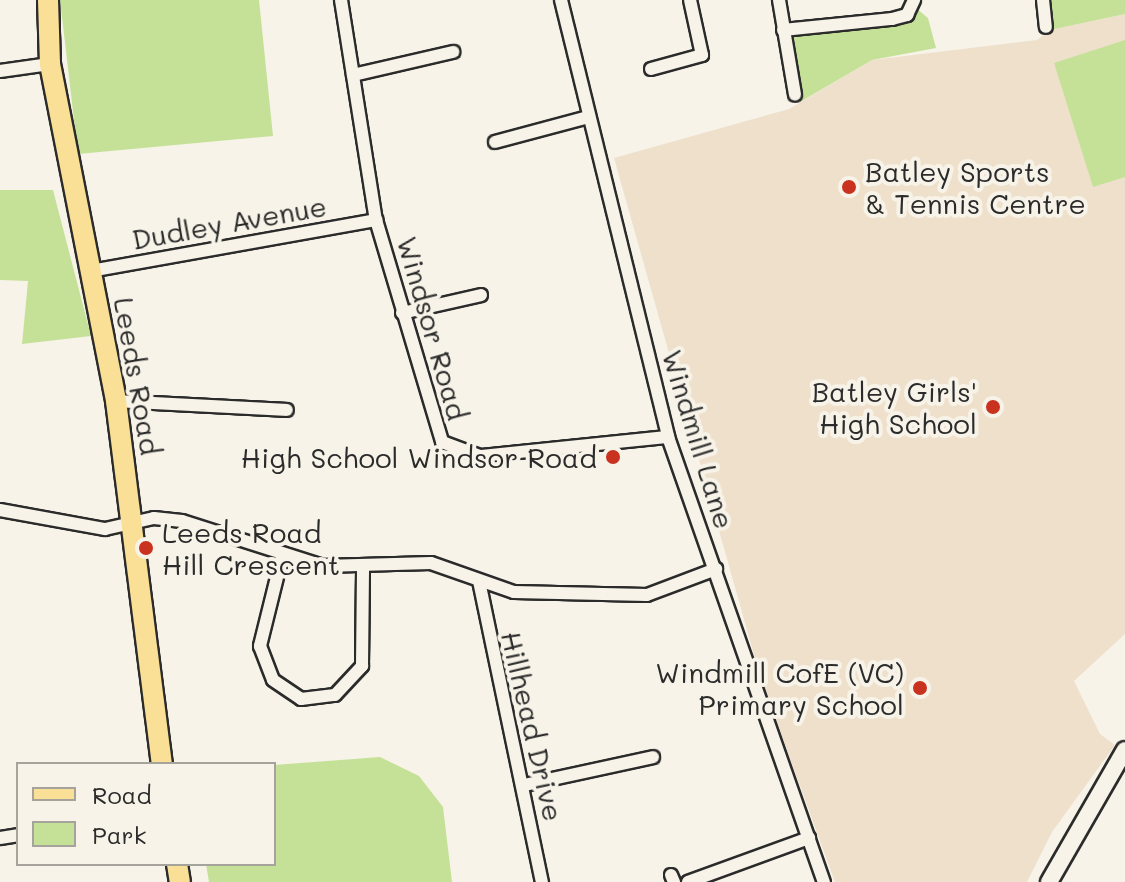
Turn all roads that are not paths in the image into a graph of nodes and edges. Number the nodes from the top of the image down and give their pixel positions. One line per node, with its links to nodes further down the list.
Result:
1 (48, 0): 11 (main road, Leeds Road)
2 (341, 0): 14 (street, Windsor Road)
3 (561, 0): 16 (street, Windmill Lane)
4 (690, 0): 12 (street)
5 (779, 0): 9 (street)
6 (914, 0): 9 (street)
7 (1043, 0): 8 (street)
8 (1046, 27)
9 (783, 30): 15 (street)
10 (453, 52): 14 (street)
11 (50, 64): 13 (street); 19 (main road, Leeds Road)
12 (651, 69)
13 (0, 71)
14 (353, 75): 18 (street, Windsor Road)
15 (795, 95)
16 (588, 117): 17 (street); 24 (street, Windmill Lane)
17 (495, 142)
18 (376, 220): 19 (street, Dudley Avenue); 21 (street, Windsor Road)
19 (90, 271): 22 (main road, Leeds Road)
20 (481, 295): 21 (street)
21 (402, 313): 24 (street, Windsor Road)
22 (116, 401): 23 (street); 26 (main road, Leeds Road)
23 (287, 410)
24 (668, 437): 29 (street, Windmill Lane)
25 (0, 510): 26 (street)
26 (134, 523): 27 (street); 33 (main road, Leeds Road)
27 (282, 557): 28 (street); 28 (street)
28 (363, 568): 30 (street)
29 (716, 569): 30 (street); 35 (street, Windmill Lane)
30 (479, 581): 34 (street, Hillhead Drive)
31 (1125, 750): 39 (street)
32 (653, 757): 34 (street)
33 (162, 762)
34 (524, 785): 36 (street, Hillhead Drive)
35 (809, 838): 37 (street); 38 (street, Windmill Lane)
36 (542, 882)
37 (688, 882)
38 (824, 882)
39 (1049, 882)

